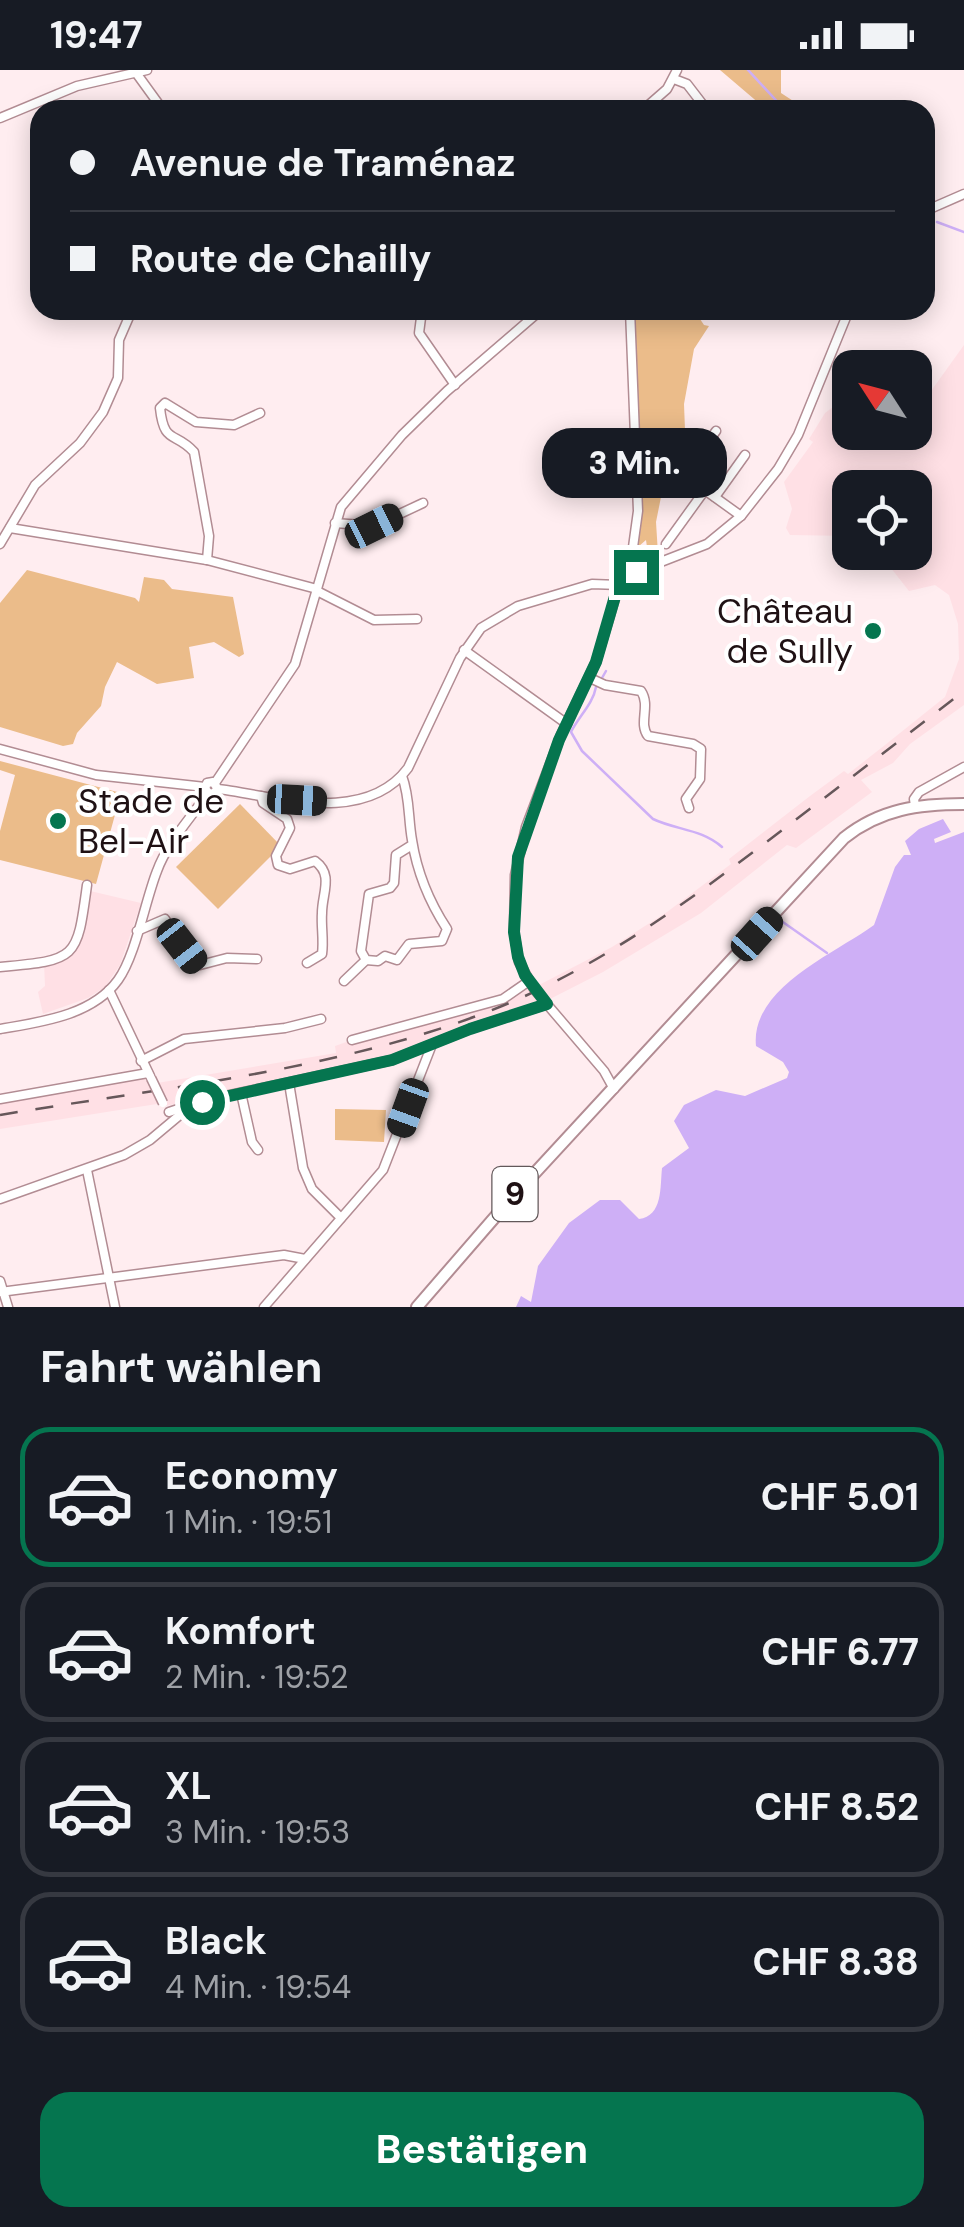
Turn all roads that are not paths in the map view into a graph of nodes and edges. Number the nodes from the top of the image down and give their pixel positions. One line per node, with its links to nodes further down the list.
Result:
1 (147, 70): 2 (street)
2 (135, 71): 4 (street); 5 (street)
3 (675, 74): 6 (street); 7 (street)
4 (43, 100)
5 (156, 100)
6 (653, 100)
7 (699, 100)
8 (30, 106): 9 (street)
9 (0, 118)
10 (964, 194): 11 (street)
11 (935, 207)
12 (128, 320): 26 (street)
13 (421, 320): 17 (street)
14 (529, 320): 17 (street)
15 (630, 320): 30 (street)
16 (845, 320): 24 (street)
17 (454, 385): 25 (street)
18 (260, 414): 29 (street)
19 (716, 431): 21 (street)
20 (745, 456): 22 (street)
21 (705, 490): 22 (street); 28 (street)
22 (715, 497): 24 (street)
23 (423, 502): 25 (street)
24 (741, 516): 30 (street)
25 (335, 523): 32 (street)
26 (10, 528): 27 (street); 29 (street)
27 (0, 544)
28 (666, 544)
29 (207, 560): 32 (street)
30 (629, 576): 31 (street)
31 (619, 585): 34 (street); 35 (street)
32 (317, 590): 33 (street); 40 (street)
33 (417, 619)
34 (464, 650): 36 (street); 39 (street)
35 (590, 678): 36 (street); 45 (street)
36 (566, 724): 53 (street)
37 (0, 749): 41 (street)
38 (964, 767): 44 (street)
39 (402, 776): 42 (street); 46 (street)
40 (217, 786): 41 (street); 42 (street)
41 (206, 790): 48 (street)
42 (261, 796): 51 (street)
43 (964, 804): 44 (main road, 9)
44 (914, 806): 64 (main road, 9)
45 (689, 808)
46 (412, 845): 50 (street); 50 (street)
47 (87, 885): 52 (street)
48 (137, 931): 49 (street); 55 (street)
49 (257, 959)
50 (366, 960): 54 (street)
51 (308, 963)
52 (0, 968)
53 (529, 981): 56 (street); 59 (street)
54 (344, 982)
55 (109, 990): 58 (street); 61 (street)
56 (547, 1004): 60 (street); 64 (street)
57 (320, 1019): 61 (street)
58 (0, 1029)
59 (352, 1040)
60 (430, 1047): 63 (street); 73 (street)
61 (141, 1061): 62 (street)
62 (149, 1076): 66 (street); 68 (street, bridge)
63 (288, 1083): 65 (street); 73 (street)
64 (617, 1085): 81 (main road, 9)
65 (241, 1093): 67 (street); 70 (street)
66 (0, 1098)
67 (197, 1104): 68 (street); 69 (street)
68 (169, 1112): 69 (street)
69 (170, 1124): 71 (street)
70 (258, 1150)
71 (87, 1170): 72 (street); 75 (street)
72 (0, 1199)
73 (341, 1218): 74 (street)
74 (305, 1259): 75 (street); 80 (street)
75 (110, 1278): 77 (street); 79 (street)
76 (0, 1281): 77 (street)
77 (2, 1291): 78 (street)
78 (8, 1307)
79 (115, 1307)
80 (264, 1307)
81 (417, 1307)

